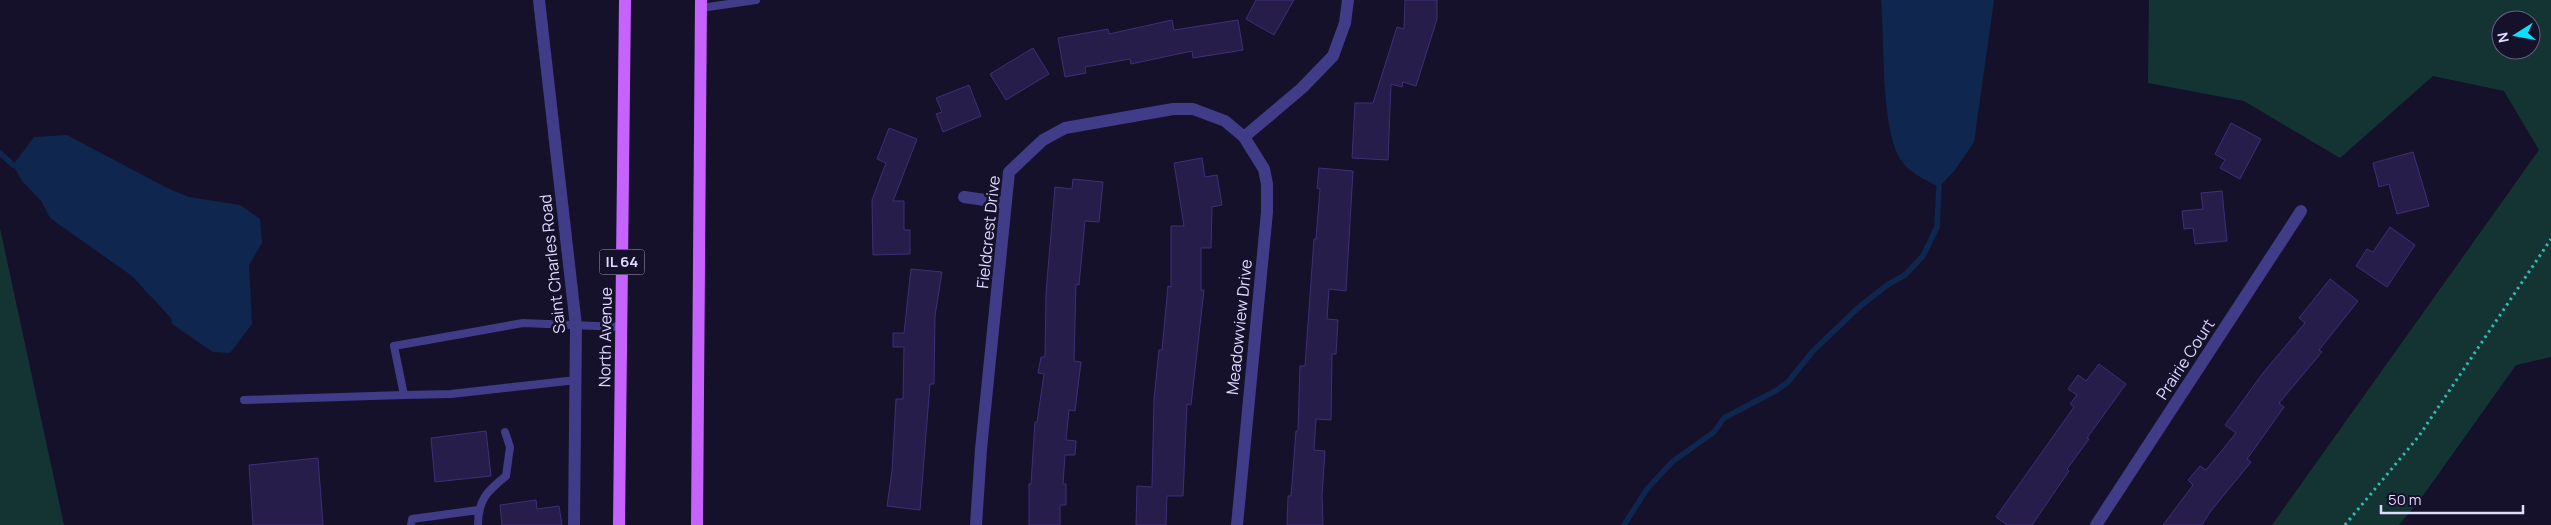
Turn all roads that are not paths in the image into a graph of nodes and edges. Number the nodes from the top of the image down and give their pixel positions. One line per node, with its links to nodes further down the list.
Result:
1 (539, 0): 10 (street, Saint Charles Road)
2 (625, 0): 11 (main road, North Avenue / IL 64)
3 (756, 0): 5 (lane)
4 (1348, 0): 6 (street)
5 (701, 4): 21 (main road)
6 (1244, 137): 8 (street, Fieldcrest Drive); 23 (street, Meadowview Drive)
7 (964, 196): 8 (street)
8 (1006, 202): 22 (street, Fieldcrest Drive)
9 (2302, 211): 24 (street, Prairie Court)
10 (576, 326): 11 (lane); 12 (street, Saint Charles Road); 13 (lane)
11 (621, 327): 20 (main road, North Avenue / IL 64)
12 (576, 380): 13 (lane); 19 (street, Saint Charles Road)
13 (404, 395): 14 (lane)
14 (244, 400)
15 (505, 432): 16 (lane)
16 (478, 510): 17 (lane); 18 (lane)
17 (411, 525)
18 (478, 525)
19 (574, 525)
20 (619, 525)
21 (697, 525)
22 (976, 525)
23 (1237, 525)
24 (2096, 525)

